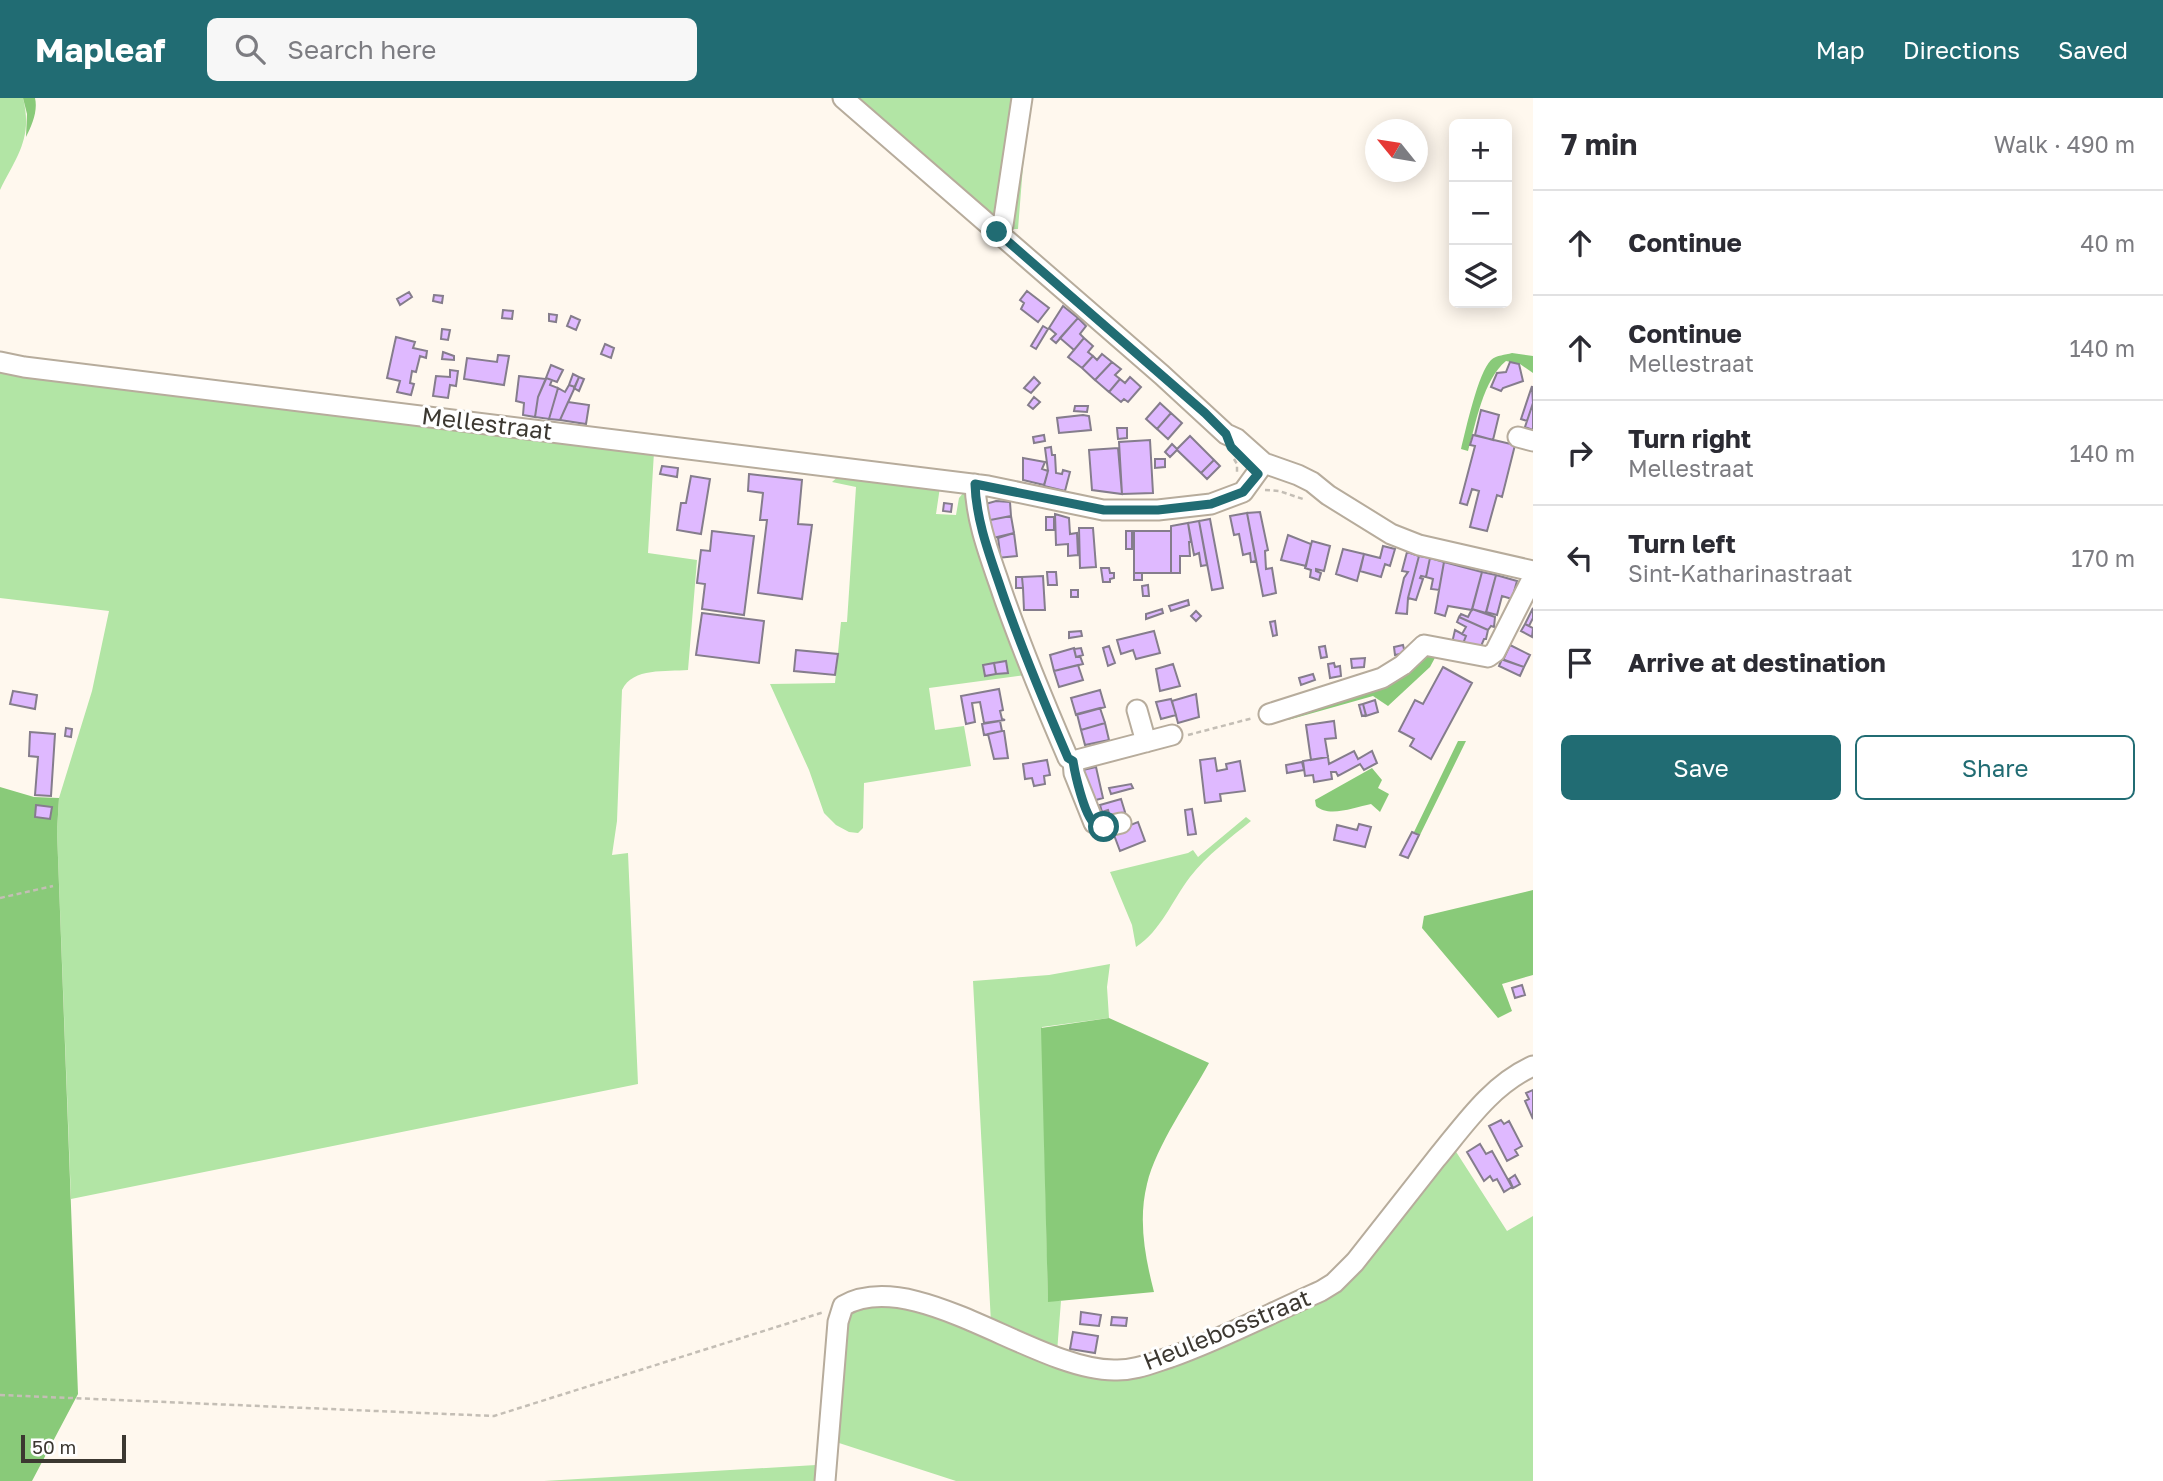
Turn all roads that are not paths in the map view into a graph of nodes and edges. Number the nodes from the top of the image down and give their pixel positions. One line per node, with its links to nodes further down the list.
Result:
1 (843, 98): 3 (street)
2 (1021, 98): 3 (street)
3 (997, 232): 5 (street)
4 (0, 362): 6 (street, Mellestraat)
5 (1262, 476): 6 (street, Mellestraat); 7 (street)
6 (975, 484): 13 (street)
7 (1533, 571)
8 (1533, 577): 10 (street)
9 (1137, 709): 12 (street)
10 (1269, 714)
11 (1172, 735): 12 (street)
12 (1146, 742): 13 (street)
13 (1073, 761): 14 (street)
14 (1121, 823)
15 (1533, 1066): 16 (street, Heulebosstraat)
16 (825, 1481)

